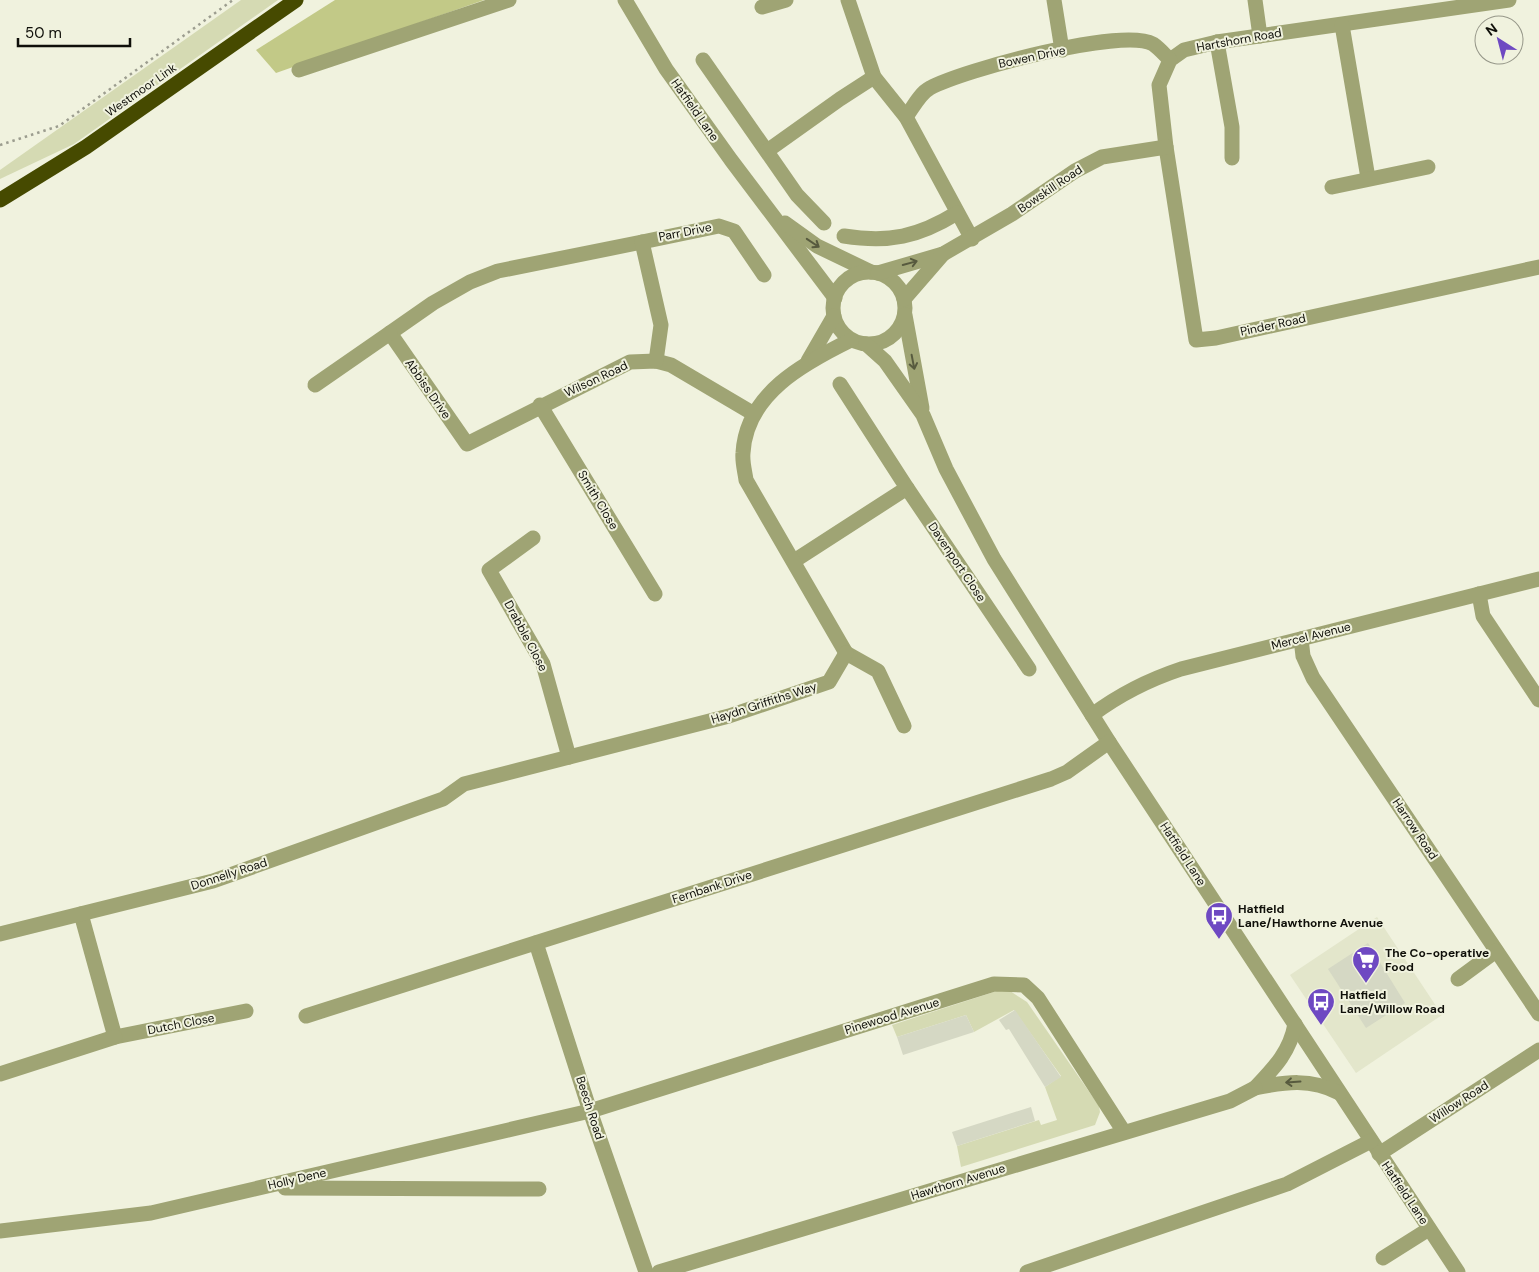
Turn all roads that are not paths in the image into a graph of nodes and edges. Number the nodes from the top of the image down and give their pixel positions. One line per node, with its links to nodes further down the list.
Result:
1 (296, 0): 26 (highway, Westmoor Link)
2 (509, 0): 17 (street)
3 (625, 0): 28 (street, Hatfield Lane)
4 (786, 0): 10 (street)
5 (848, 0): 18 (street)
6 (1054, 0): 14 (street)
7 (1255, 0): 12 (street)
8 (1509, 0): 9 (street, Hartshorn Road)
9 (1427, 6): 11 (street, Hartshorn Road)
10 (762, 7)
11 (1342, 24): 12 (street, Hartshorn Road); 24 (street)
12 (1260, 36): 13 (street, Hartshorn Road)
13 (1218, 42): 16 (street, Hartshorn Road); 22 (street)
14 (1062, 50): 16 (street, Bowen Drive); 19 (street, Bowen Drive)
15 (703, 60): 21 (street)
16 (1170, 60): 20 (street)
17 (299, 70)
18 (874, 77): 19 (street); 21 (street)
19 (906, 117): 27 (street)
20 (1166, 148): 31 (street, Bowskill Road); 34 (street, Pinder Road)
21 (767, 152): 29 (street)
22 (1232, 158)
23 (1428, 167): 24 (street)
24 (1368, 178): 25 (street)
25 (1332, 187)
26 (0, 200)
27 (957, 213): 30 (street); 31 (street)
28 (773, 214): 35 (street, Hatfield Lane, one-way to 35); 37 (street, Hatfield Lane)
29 (824, 222)
30 (844, 236)
31 (972, 240): 33 (street, Bowskill Road)
32 (642, 242): 36 (street, Parr Drive); 40 (street, Parr Drive); 43 (street, Parr Drive)
33 (943, 254): 35 (street, Bowskill Road, one-way to 33); 38 (street, Bowskill Road)
34 (1539, 267)
35 (875, 273): 37 (street); 38 (street)
36 (764, 275)
37 (834, 298): 39 (street)
38 (904, 306): 42 (street); 49 (street, one-way to 49)
39 (834, 316): 41 (street); 44 (street)
40 (390, 334): 46 (street); 50 (street, Abbiss Drive)
41 (851, 340): 42 (street); 44 (street)
42 (866, 344): 49 (street)
43 (656, 361): 47 (street, Wilson Road); 48 (street, Wilson Road)
44 (808, 361): 48 (street)
45 (840, 384): 51 (street, Davenport Close)
46 (315, 385)
47 (540, 405): 50 (street, Wilson Road); 55 (street, Smith Close)
48 (754, 414): 53 (street)
49 (923, 414): 61 (street, Hatfield Lane)
50 (467, 444)
51 (907, 488): 53 (street); 59 (street, Davenport Close)
52 (533, 538): 64 (street, Drabble Close)
53 (794, 561): 58 (street)
54 (1539, 579): 56 (street, Mercel Avenue)
55 (656, 594)
56 (1479, 594): 57 (street, Mercel Avenue); 60 (street)
57 (1301, 639): 61 (street, Mercel Avenue); 69 (street, Harrow Road)
58 (846, 653): 62 (street); 64 (street, Haydn Griffiths Way)
59 (1029, 668)
60 (1539, 700)
61 (1092, 715): 63 (street, Hatfield Lane)
62 (904, 726)
63 (1109, 742): 68 (street, Fernbank Drive); 74 (street, Hatfield Lane)
64 (569, 757): 65 (street, Haydn Griffiths Way)
65 (451, 793): 66 (street, Donnelly Road)
66 (81, 914): 67 (street, Donnelly Road); 75 (street)
67 (0, 934)
68 (536, 943): 73 (street, Fernbank Drive); 80 (street, Beech Road)
69 (1496, 951): 70 (street); 72 (street, Harrow Road)
70 (1458, 979)
71 (246, 1011): 75 (street, Dutch Close)
72 (1539, 1014)
73 (306, 1016)
74 (1295, 1024): 78 (street, Hawthorn Avenue); 79 (street, Hatfield Lane)
75 (115, 1037): 77 (street, Dutch Close)
76 (1539, 1050): 82 (street, Willow Road)
77 (0, 1074)
78 (1255, 1088): 79 (street, Hawthorn Avenue, one-way to 78); 81 (street, Hawthorn Avenue)
79 (1339, 1093): 82 (street, Hatfield Lane)
80 (590, 1111): 81 (street, Pinewood Avenue); 83 (street, Holly Dene); 88 (street, Beech Road)
81 (1124, 1132): 89 (street, Hawthorn Avenue)
82 (1375, 1147): 85 (street, Hatfield Lane); 90 (street, Willow Road)
83 (259, 1188): 84 (street); 86 (street, Holly Dene)
84 (538, 1189)
85 (1429, 1229): 87 (street); 91 (street, Hatfield Lane)
86 (0, 1231)
87 (1383, 1258)
88 (646, 1272)
89 (659, 1272)
90 (1027, 1272)
91 (1458, 1272)

